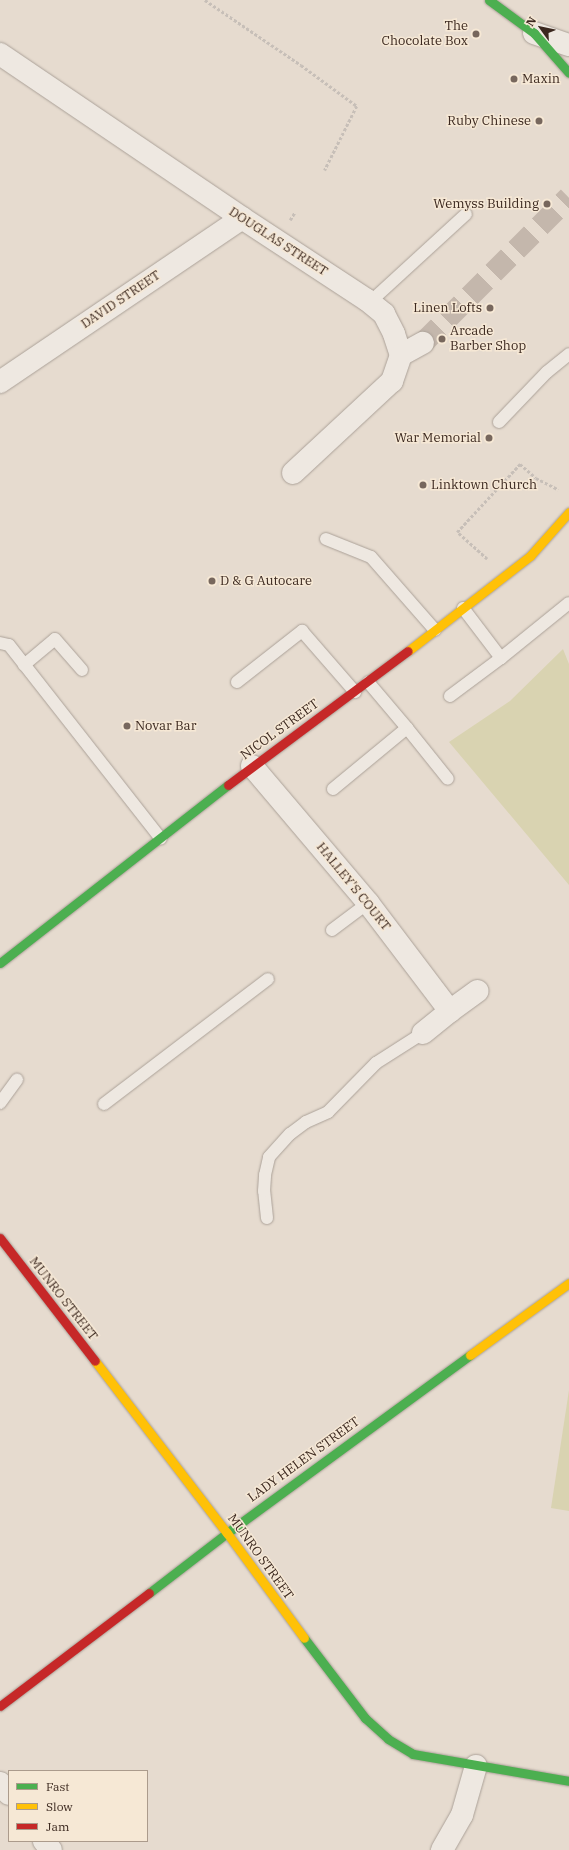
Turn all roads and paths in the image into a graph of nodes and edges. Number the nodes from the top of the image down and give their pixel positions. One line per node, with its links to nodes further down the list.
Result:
1 (205, 0): 7 (path)
2 (489, 0): 3 (street)
3 (534, 33): 4 (street); 6 (street)
4 (569, 45)
5 (0, 54): 9 (street, DOUGLAS STREET)
6 (569, 73)
7 (325, 170)
8 (466, 214): 10 (lane)
9 (242, 218): 10 (street, DOUGLAS STREET); 14 (street, DAVID STREET)
10 (370, 302): 13 (street, DOUGLAS STREET)
11 (423, 343): 13 (street)
12 (569, 354): 15 (lane)
13 (401, 355): 16 (street)
14 (0, 382)
15 (499, 422)
16 (293, 473)
17 (563, 492): 20 (path)
18 (569, 512): 20 (street, NICOL STREET)
19 (326, 539): 23 (lane)
20 (506, 575): 22 (street, NICOL STREET)
21 (569, 603): 25 (lane)
22 (463, 608): 23 (street, NICOL STREET); 25 (lane)
23 (435, 630): 29 (street, NICOL STREET)
24 (0, 643): 26 (lane)
25 (501, 658): 31 (lane)
26 (24, 664): 27 (lane); 36 (lane)
27 (82, 670)
28 (237, 682): 30 (lane)
29 (368, 682): 30 (street, NICOL STREET); 32 (lane)
30 (355, 692): 33 (street, NICOL STREET)
31 (450, 696)
32 (406, 728): 34 (lane); 35 (lane)
33 (252, 766): 36 (street, NICOL STREET); 37 (street, HALLEY'S COURT)
34 (448, 779)
35 (333, 789)
36 (161, 839): 39 (street, NICOL STREET)
37 (368, 903): 38 (lane); 42 (street, HALLEY'S COURT)
38 (332, 930)
39 (0, 963)
40 (268, 979): 46 (lane)
41 (478, 991): 42 (street)
42 (450, 1011): 43 (street)
43 (423, 1033): 47 (lane)
44 (17, 1080): 45 (lane)
45 (0, 1103)
46 (104, 1104)
47 (267, 1218)
48 (0, 1238): 50 (street, MUNRO STREET)
49 (569, 1283): 50 (street, LADY HELEN STREET)
50 (227, 1533): 51 (street, LADY HELEN STREET); 52 (street, MUNRO STREET)
51 (0, 1706)
52 (476, 1766): 53 (street, MUNRO STREET); 58 (street)
53 (569, 1781)
54 (0, 1782): 55 (street)
55 (8, 1793)
56 (45, 1842): 57 (street)
57 (51, 1850)
58 (442, 1850)

